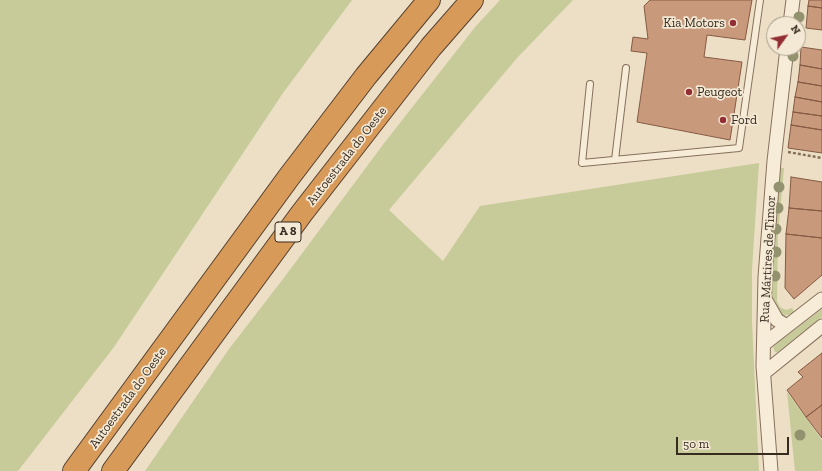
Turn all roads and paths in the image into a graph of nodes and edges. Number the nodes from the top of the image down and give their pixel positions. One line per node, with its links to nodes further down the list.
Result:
1 (429, 0): 18 (highway, Autoestrada do Oeste / A 8)
2 (472, 0): 19 (highway, Autoestrada do Oeste / A 8)
3 (760, 0): 11 (lane)
4 (793, 0): 5 (street)
5 (791, 16)
6 (786, 56): 12 (street, Rua Mártires de Timor)
7 (626, 68): 11 (lane)
8 (590, 84): 11 (lane)
9 (783, 151): 10 (path)
10 (822, 158)
11 (615, 160)
12 (764, 298): 14 (street); 16 (street, Rua Mártires de Timor)
13 (822, 299): 14 (street)
14 (787, 326): 16 (street)
15 (822, 326): 17 (street)
16 (764, 344): 17 (street, Rua Mártires de Timor)
17 (764, 373): 20 (street, Rua Mártires de Timor)
18 (74, 471)
19 (113, 471)
20 (771, 471)

